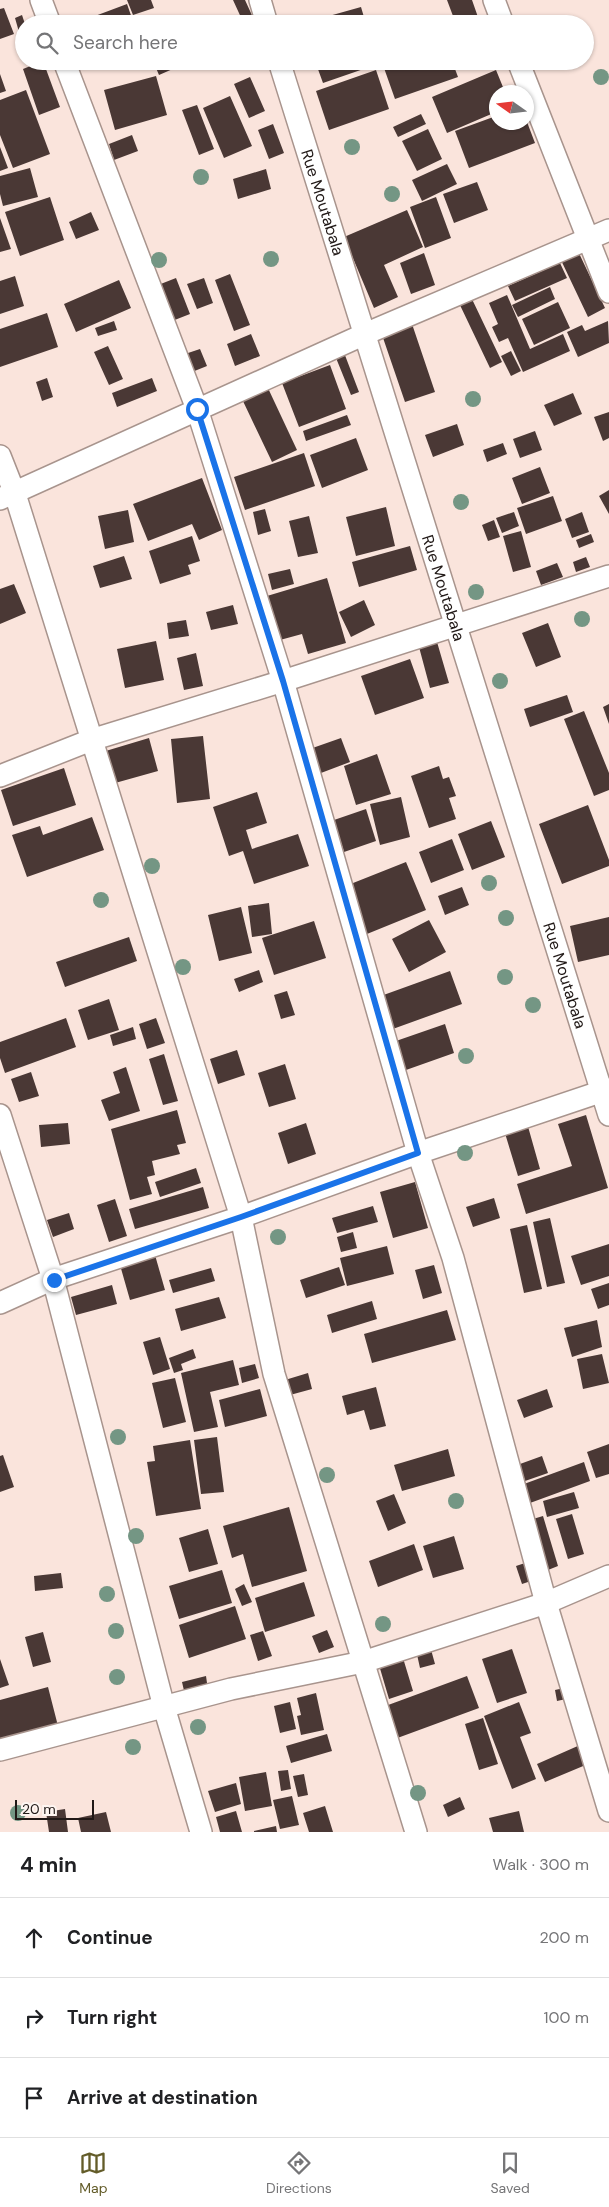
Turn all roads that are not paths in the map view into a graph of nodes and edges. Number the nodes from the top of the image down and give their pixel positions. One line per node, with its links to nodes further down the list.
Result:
1 (41, 0): 4 (street)
2 (260, 0): 5 (street)
3 (494, 0): 6 (street)
4 (47, 15)
5 (264, 15)
6 (500, 15)
7 (67, 70): 14 (street)
8 (282, 70): 13 (street, Rue Moutabala)
9 (521, 70): 11 (street)
10 (609, 230): 11 (street)
11 (587, 240): 12 (street); 13 (street)
12 (609, 292)
13 (365, 334): 14 (street); 18 (street, Rue Moutabala)
14 (197, 409): 16 (street); 19 (street)
15 (0, 456): 16 (street)
16 (7, 497): 20 (street)
17 (609, 576): 18 (street)
18 (454, 626): 19 (street); 22 (street, Rue Moutabala)
19 (283, 681): 20 (street); 25 (street)
20 (91, 740): 21 (street); 26 (street)
21 (0, 776)
22 (605, 1090): 24 (street, Rue Moutabala); 25 (street)
23 (0, 1115): 27 (street)
24 (609, 1115)
25 (418, 1153): 26 (street); 30 (street)
26 (241, 1217): 27 (street); 31 (street)
27 (54, 1280): 28 (street); 32 (street)
28 (0, 1303)
29 (609, 1576): 30 (street)
30 (546, 1603): 31 (street); 34 (street)
31 (363, 1662): 32 (street); 36 (street)
32 (164, 1707): 33 (street); 35 (street)
33 (0, 1750)
34 (609, 1811)
35 (201, 1832)
36 (416, 1832)

